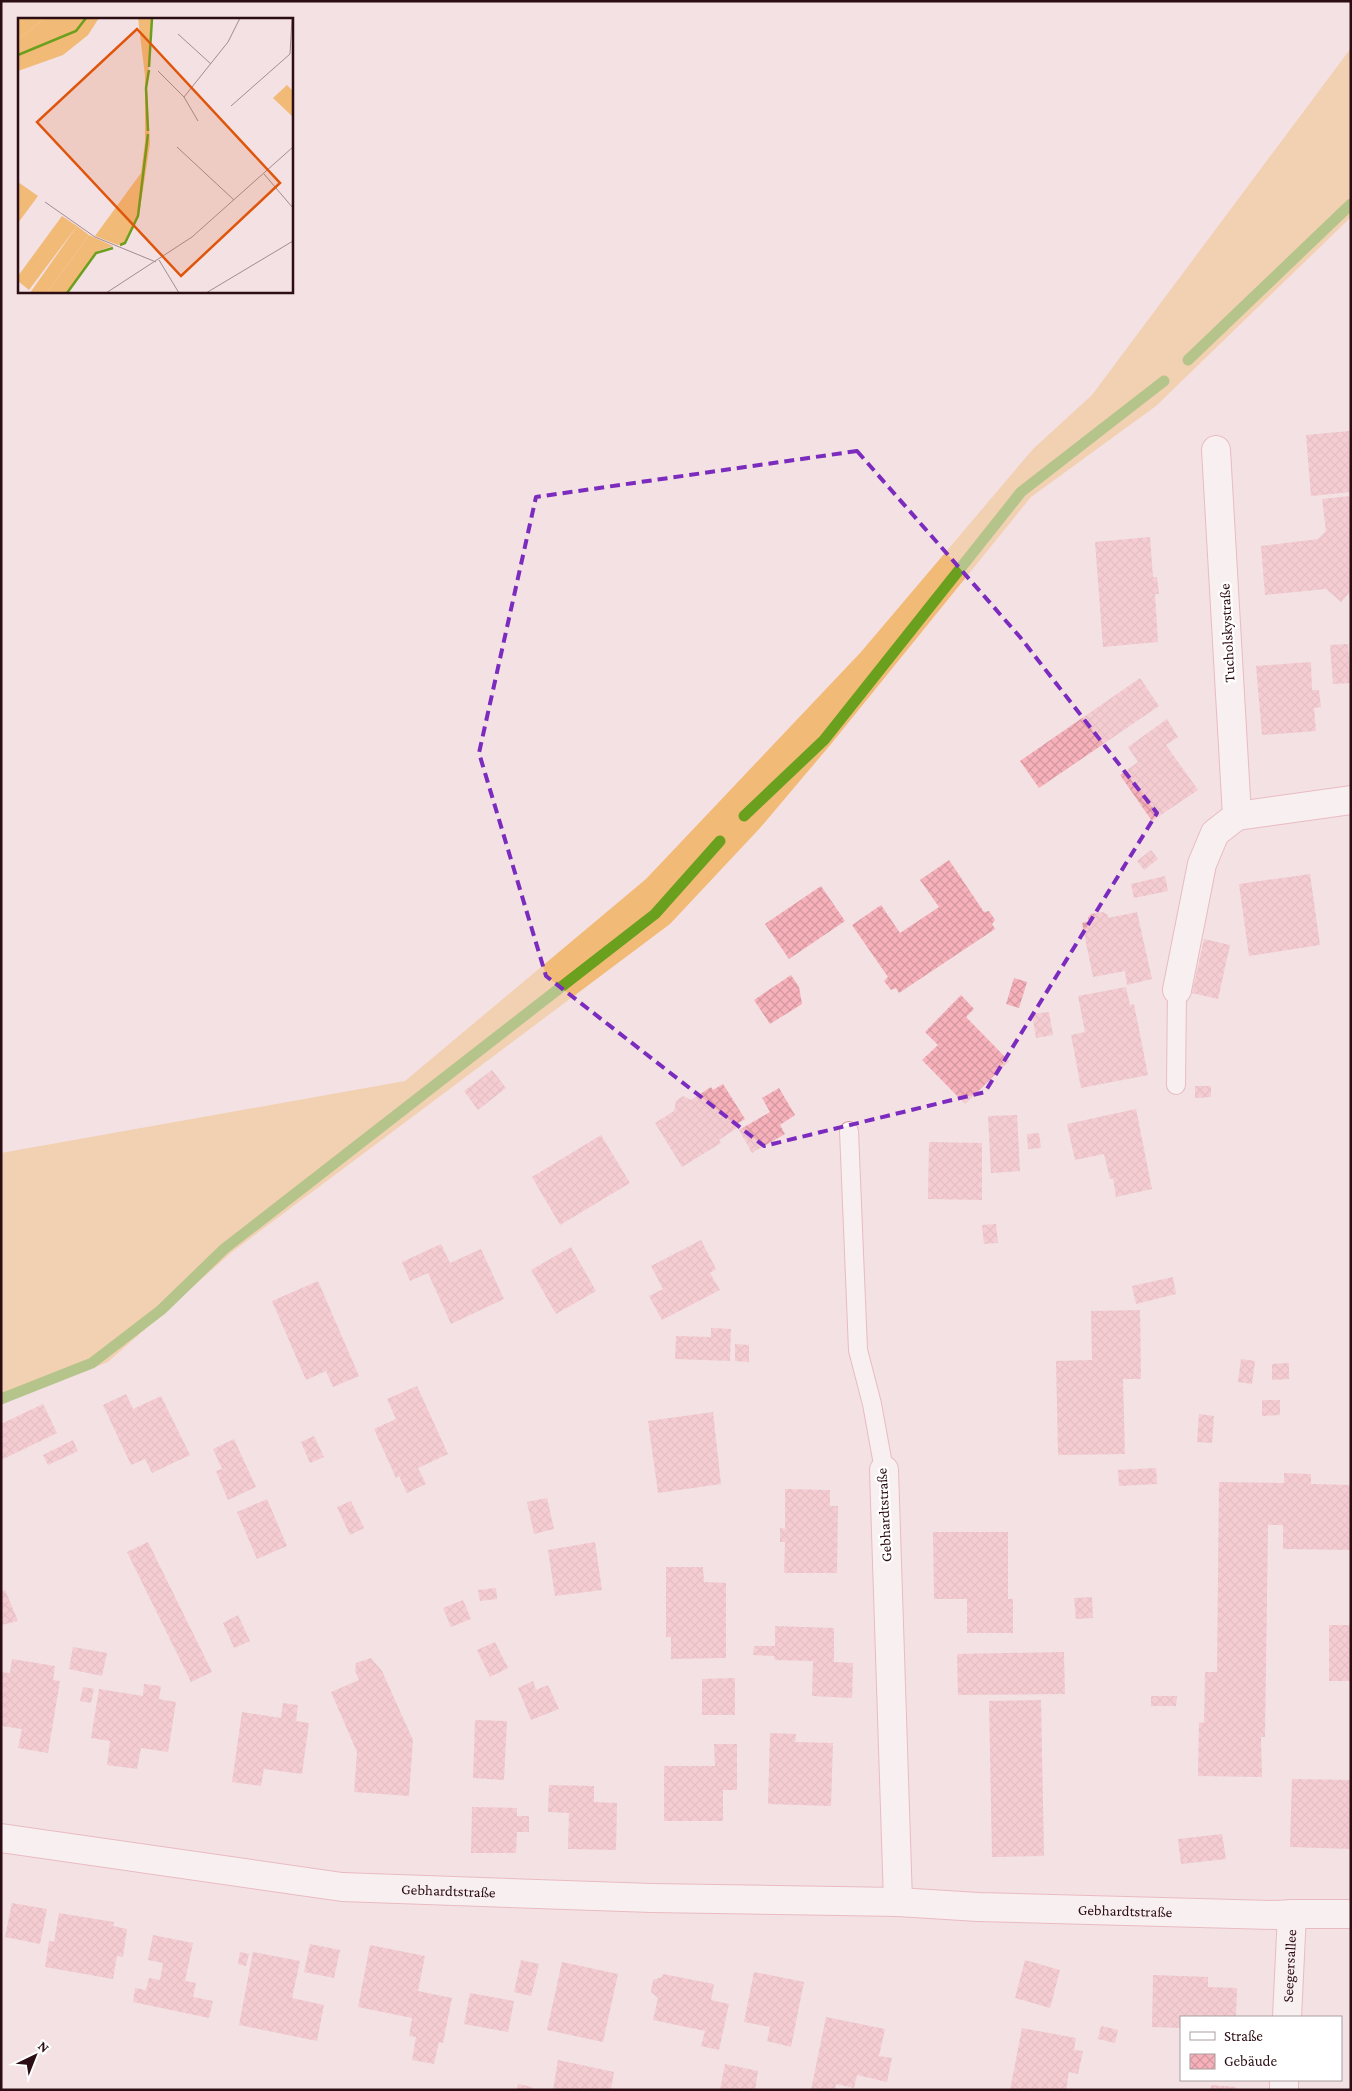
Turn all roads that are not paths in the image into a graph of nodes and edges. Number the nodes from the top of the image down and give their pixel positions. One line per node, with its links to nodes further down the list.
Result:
1 (1216, 450): 3 (street, Tucholskystraße)
2 (1351, 800): 3 (street)
3 (1237, 816): 4 (street)
4 (1177, 990): 5 (lane)
5 (1176, 1084)
6 (849, 1131): 7 (lane, Gebhardtstraße)
7 (884, 1470): 9 (street, Gebhardtstraße)
8 (1, 1838): 9 (street, Gebhardtstraße)
9 (898, 1902): 10 (street, Gebhardtstraße)
10 (1292, 1914): 11 (street, Gebhardtstraße); 12 (street, Seegersallee)
11 (1351, 1914)
12 (1287, 2016)

